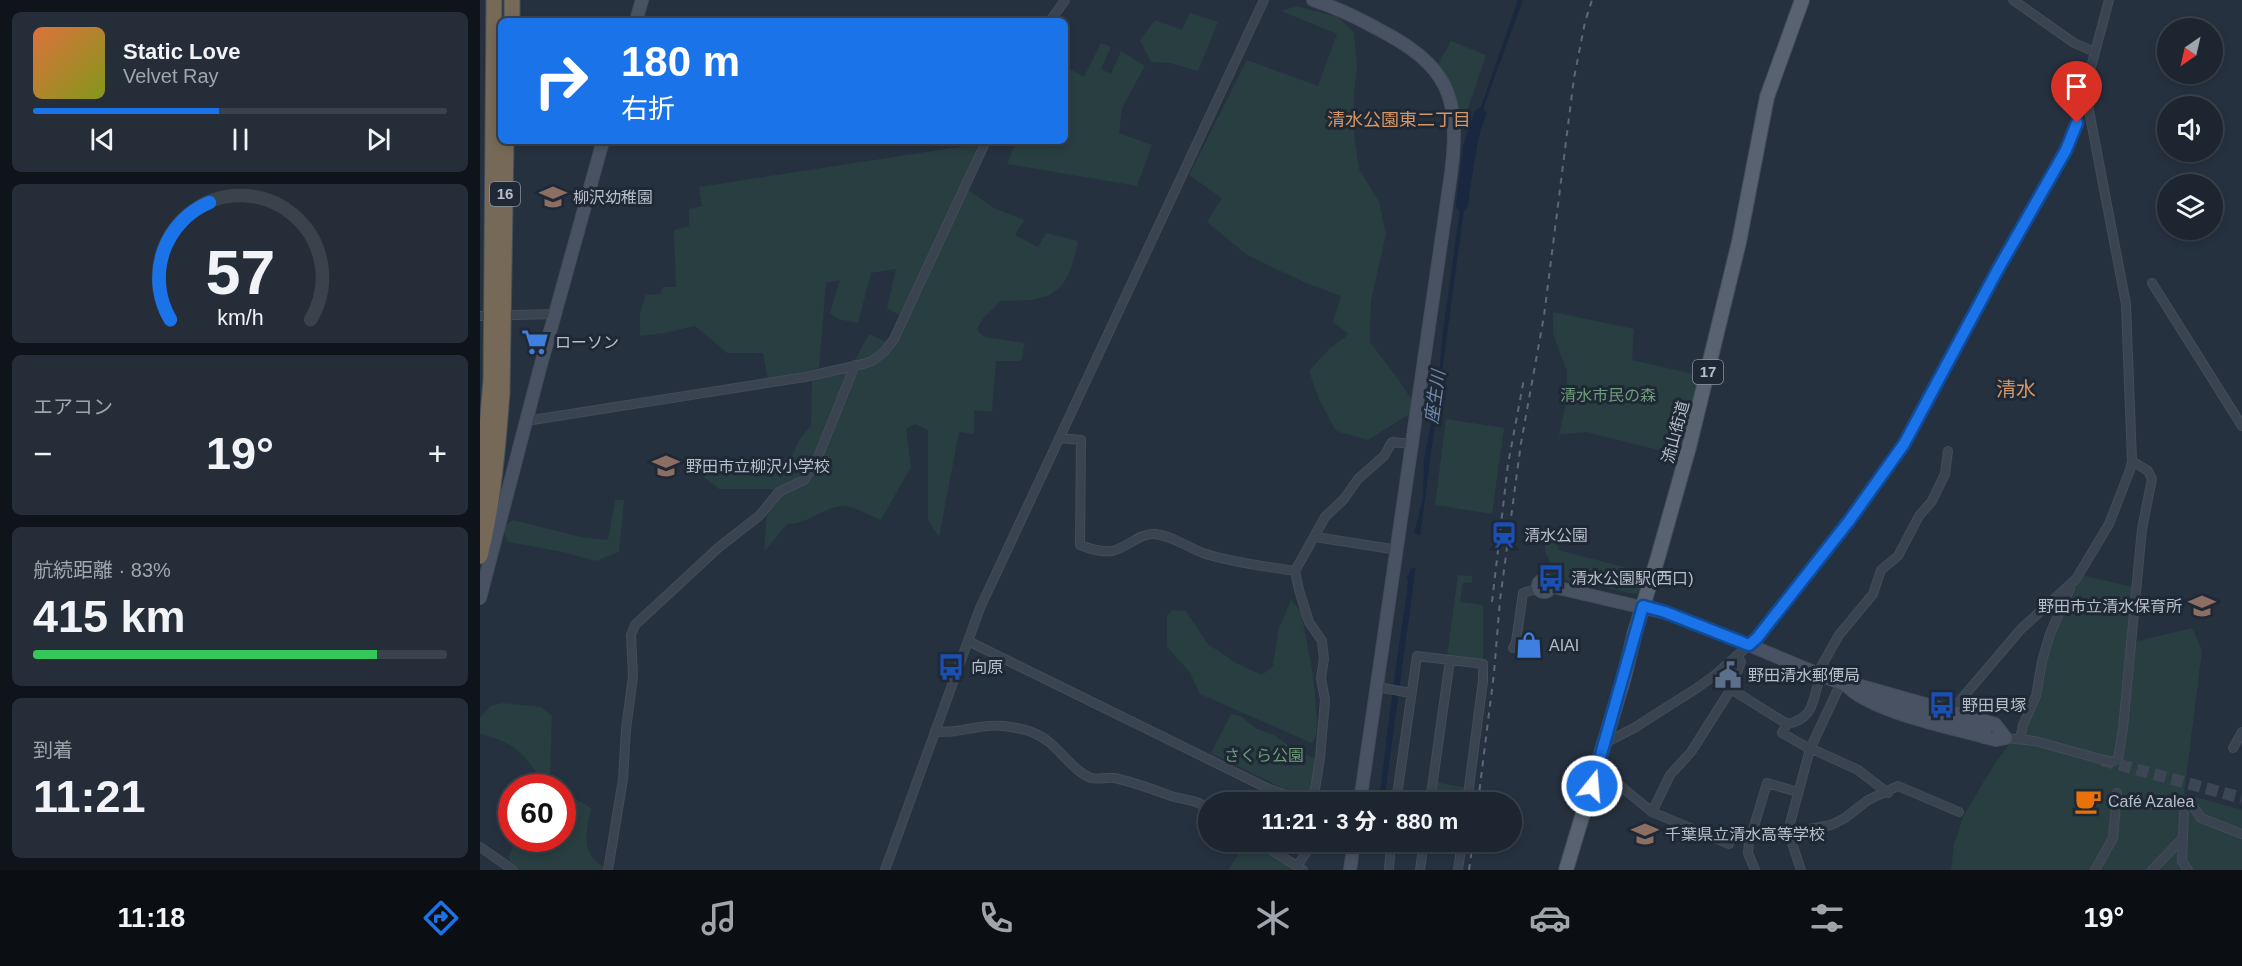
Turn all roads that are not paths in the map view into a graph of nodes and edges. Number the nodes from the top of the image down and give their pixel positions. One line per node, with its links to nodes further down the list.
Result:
1 (488, 0): 18 (highway, 16)
2 (494, 0): 18 (highway, 16)
3 (505, 0): 12 (highway)
4 (512, 0): 13 (highway)
5 (642, 0): 14 (street)
6 (1065, 0): 15 (street)
7 (1264, 0): 28 (street)
8 (1313, 0): 29 (street)
9 (1802, 0): 40 (main road, 流山街道 / 17)
10 (2013, 0): 16 (street)
11 (2109, 0): 16 (street)
12 (505, 18)
13 (512, 18)
14 (637, 18)
15 (1052, 18)
16 (2095, 52): 17 (street)
17 (2085, 92): 31 (street); 42 (street)
18 (494, 109): 24 (highway, 16)
19 (506, 144): 24 (highway, 16)
20 (602, 144): 23 (street)
21 (984, 144): 25 (street)
22 (2152, 283): 27 (street)
23 (554, 314): 24 (street); 26 (street)
24 (492, 316): 32 (highway, 16); 35 (highway, 16)
25 (855, 365): 26 (street); 90 (street)
26 (526, 421): 39 (street)
27 (2242, 426)
28 (1059, 438): 36 (street); 41 (street)
29 (1412, 444): 33 (street); 34 (street)
30 (1948, 452): 47 (street)
31 (2132, 460): 37 (street); 58 (street)
32 (480, 511)
33 (1316, 537): 34 (street); 36 (street)
34 (1398, 550): 49 (street)
35 (480, 556)
36 (1295, 571): 64 (street)
37 (2071, 585): 52 (street); 58 (street)
38 (1544, 587): 40 (street); 43 (street)
39 (480, 598)
40 (1643, 606): 42 (street); 59 (main road, 流山街道 / 17)
41 (968, 640): 55 (street); 63 (street)
42 (1749, 645): 44 (street); 47 (street)
43 (1513, 648)
44 (1737, 656): 46 (street); 50 (street)
45 (1450, 660): 51 (street); 67 (street); 68 (street)
46 (1715, 675): 50 (street); 59 (street)
47 (1819, 675): 48 (street); 53 (street)
48 (1844, 685): 52 (street); 54 (street); 57 (street); 60 (street)
49 (1382, 688): 51 (street); 65 (street)
50 (1731, 689): 53 (street); 74 (street)
51 (1408, 693): 66 (street)
52 (1954, 712): 57 (street)
53 (1787, 724): 60 (street)
54 (1985, 729)
55 (935, 731): 72 (street); 91 (street)
56 (2242, 732): 61 (street)
57 (2006, 738): 58 (street)
58 (2020, 739)
59 (1605, 743): 62 (main road, 流山街道 / 17)
60 (1810, 748): 69 (street); 70 (street)
61 (2233, 748)
62 (1596, 770): 74 (street); 96 (main road, 流山街道 / 17)
63 (1278, 792)
64 (1315, 792)
65 (1362, 792)
66 (1397, 792)
67 (1431, 792)
68 (1468, 792)
69 (1798, 792): 78 (street); 97 (street)
70 (1888, 793): 75 (street); 78 (street)
71 (2117, 794): 99 (street)
72 (1198, 802)
73 (2195, 809): 77 (street)
74 (1652, 812): 80 (street)
75 (1959, 812)
76 (2184, 813): 79 (street)
77 (2242, 834)
78 (1790, 837): 98 (street)
79 (2183, 838): 100 (street); 101 (street)
80 (1729, 844)
81 (480, 847): 89 (street)
82 (1275, 852): 88 (street)
83 (1306, 852): 88 (street)
84 (1353, 852): 92 (street)
85 (1390, 852): 93 (street)
86 (1423, 852): 94 (street)
87 (1460, 852): 95 (street)
88 (1300, 868)
89 (513, 870)
90 (608, 870)
91 (885, 870)
92 (1350, 870)
93 (1389, 870)
94 (1420, 870)
95 (1458, 870)
96 (1566, 870)
97 (1755, 870)
98 (1799, 870)
99 (2095, 870)
100 (2152, 870)
101 (2188, 870)

